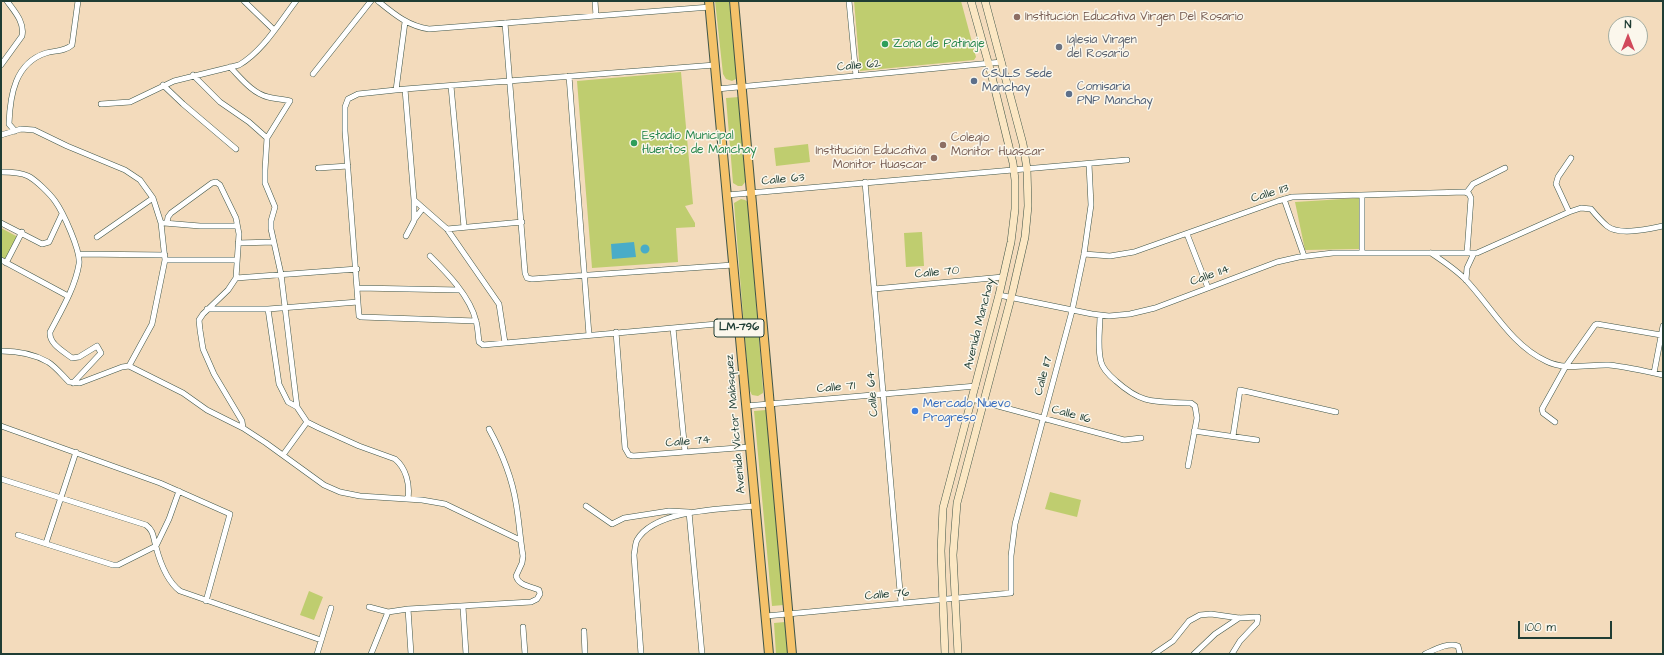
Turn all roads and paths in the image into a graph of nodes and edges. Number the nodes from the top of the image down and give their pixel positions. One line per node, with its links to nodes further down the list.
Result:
1 (7, 1): 19 (street)
2 (78, 1): 34 (street)
3 (244, 1): 16 (street)
4 (296, 1): 16 (street)
5 (371, 1): 22 (street)
6 (378, 1): 14 (street)
7 (595, 1): 13 (street)
8 (734, 1): 29 (main road, LM-796)
9 (849, 1): 25 (street)
10 (971, 1): 18 (street, Avenida Manchay)
11 (985, 1): 17 (street, Avenida Manchay)
12 (710, 4): 13 (street); 20 (main road, Avenida Victor Malásquez / LM-796)
13 (596, 16): 15 (street)
14 (405, 22): 15 (street); 32 (street)
15 (505, 23): 26 (street)
16 (274, 30): 21 (street)
17 (1002, 62): 18 (street, Calle 62); 45 (street, Avenida Manchay)
18 (989, 64): 25 (street, Calle 62); 44 (street, Avenida Manchay)
19 (1, 65)
20 (715, 65): 24 (street); 31 (main road, Avenida Victor Malásquez / LM-796)
21 (230, 67): 23 (street); 36 (street)
22 (313, 74)
23 (193, 75): 27 (street); 36 (street)
24 (569, 76): 26 (street); 88 (street)
25 (856, 76): 29 (street, Calle 62)
26 (510, 81): 28 (street); 60 (street)
27 (163, 85): 33 (street); 37 (street)
28 (451, 86): 30 (street); 65 (street)
29 (742, 87): 31 (street, Calle 62); 48 (main road, LM-796)
30 (405, 89): 32 (street); 54 (street)
31 (717, 89): 50 (main road, Avenida Victor Malásquez / LM-796)
32 (396, 90): 41 (street)
33 (101, 104)
34 (15, 131): 35 (street); 52 (street)
35 (1, 135)
36 (267, 138): 71 (street)
37 (236, 149)
38 (1571, 158): 56 (street)
39 (1127, 160): 40 (street, Calle 63)
40 (1089, 164): 45 (street, Calle 63); 78 (street, Calle 117)
41 (348, 166): 42 (street); 86 (street)
42 (318, 168)
43 (1505, 168): 49 (street)
44 (1014, 169): 45 (street, Calle 63); 47 (street, Calle 63); 89 (street, Avenida Manchay)
45 (1027, 169): 98 (street, Avenida Manchay)
46 (1, 172): 57 (street)
47 (865, 182): 48 (street, Calle 63); 94 (street, Calle 64)
48 (751, 193): 50 (street, Calle 63); 123 (main road, LM-796)
49 (1468, 193): 51 (street, Calle 113); 75 (street)
50 (727, 195): 85 (main road, Avenida Victor Malásquez / LM-796)
51 (1362, 195): 53 (street, Calle 113); 73 (street)
52 (153, 198): 59 (street); 70 (street)
53 (1284, 199): 68 (street, Calle 113); 80 (street)
54 (414, 200): 55 (street); 58 (street)
55 (423, 208): 58 (street); 66 (street)
56 (1569, 212): 64 (street, Calle 114); 76 (street, Calle 114)
57 (62, 214): 67 (street); 77 (street)
58 (414, 221): 69 (street)
59 (161, 222): 62 (street); 81 (street)
60 (522, 222): 65 (street); 88 (street)
61 (1, 223): 67 (street)
62 (167, 223): 63 (street); 63 (street)
63 (237, 226): 72 (street)
64 (1663, 226)
65 (464, 227): 66 (street)
66 (447, 229): 112 (street)
67 (22, 232): 84 (street)
68 (1188, 234): 78 (street, Calle 113); 93 (street)
69 (406, 236)
70 (97, 237)
71 (274, 242): 72 (street); 87 (street)
72 (238, 243): 83 (street)
73 (1362, 253): 74 (street, Calle 114); 80 (street, Calle 114)
74 (1430, 253): 75 (street, Calle 114); 91 (street)
75 (1467, 253): 76 (street, Calle 114)
76 (1474, 253): 91 (street)
77 (79, 254): 81 (street); 97 (street)
78 (1084, 254): 103 (street, Calle 117)
79 (430, 256): 95 (street)
80 (1304, 256): 93 (street, Calle 114)
81 (165, 257): 83 (street); 114 (street)
82 (1, 260): 84 (street)
83 (236, 260): 90 (street)
84 (6, 263): 97 (street)
85 (734, 264): 88 (street); 106 (main road, Avenida Victor Malásquez / LM-796)
86 (357, 269): 87 (street); 92 (street)
87 (281, 274): 90 (street); 100 (street)
88 (585, 276): 110 (street)
89 (1003, 277): 94 (street, Calle 70); 96 (street, Avenida Manchay)
90 (236, 278): 101 (street)
91 (1466, 280): 115 (street)
92 (358, 288): 95 (street); 99 (street)
93 (1208, 288): 104 (street, Calle 114)
94 (874, 289): 120 (street, Calle 64)
95 (460, 290): 105 (street)
96 (999, 294): 98 (street, Calle 114); 119 (street, Avenida Manchay)
97 (68, 296): 118 (street)
98 (1011, 298): 103 (street, Calle 114); 122 (street, Avenida Manchay)
99 (358, 302): 100 (street); 105 (street)
100 (284, 308): 102 (street); 125 (street)
101 (208, 309): 102 (street); 131 (street)
102 (268, 309): 125 (street)
103 (1072, 311): 104 (street, Calle 114); 127 (street, Calle 117)
104 (1100, 315): 133 (street)
105 (476, 321): 112 (street)
106 (739, 322): 108 (street); 124 (main road, Avenida Victor Malásquez / LM-796)
107 (1663, 326): 111 (street)
108 (673, 328): 109 (street); 139 (street)
109 (616, 332): 110 (street); 139 (street, Calle 74)
110 (589, 335): 112 (street)
111 (1661, 335): 115 (street); 116 (street)
112 (505, 343)
113 (1, 351): 118 (street)
114 (129, 366): 118 (street); 131 (street)
115 (1566, 366): 116 (street); 129 (street)
116 (1654, 373): 117 (street)
117 (1663, 375)
118 (73, 383)
119 (976, 386): 120 (street, Calle 71); 121 (street, Avenida Manchay)
120 (883, 393): 123 (street, Calle 71); 157 (street, Calle 64)
121 (972, 399): 122 (street, Calle 116); 155 (street, Avenida Manchay)
122 (984, 403): 127 (street, Calle 116); 154 (street, Avenida Manchay)
123 (770, 404): 124 (street, Calle 71); 163 (main road, LM-796)
124 (746, 406): 137 (main road, Avenida Victor Malásquez / LM-796)
125 (297, 407): 128 (street)
126 (1336, 412): 134 (street)
127 (1042, 418): 135 (street, Calle 116); 153 (street, Calle 117)
128 (308, 422): 140 (street); 145 (street)
129 (1555, 422)
130 (1, 426): 138 (street)
131 (243, 428): 140 (street)
132 (489, 429): 150 (street)
133 (1194, 431): 134 (street); 141 (street)
134 (1233, 436): 136 (street)
135 (1142, 438)
136 (1257, 440)
137 (750, 447): 139 (street, Calle 74); 147 (main road, Avenida Victor Malásquez / LM-796)
138 (76, 452): 143 (street); 144 (street)
139 (685, 452)
140 (283, 455): 145 (street)
141 (1188, 466)
142 (1, 479): 144 (street)
143 (179, 491): 152 (street); 156 (street)
144 (61, 498): 151 (street); 152 (street)
145 (408, 498): 150 (street)
146 (586, 506): 148 (street)
147 (756, 506): 148 (street); 164 (main road, Avenida Victor Malásquez / LM-796)
148 (689, 512): 175 (street); 176 (street)
149 (18, 535): 151 (street)
150 (520, 540): 159 (street)
151 (46, 543): 152 (street)
152 (156, 546): 156 (street)
153 (1011, 593): 154 (street, Calle 76)
154 (954, 598): 155 (street, Calle 76); 180 (street, Avenida Manchay)
155 (942, 600): 157 (street, Calle 76); 179 (street, Avenida Manchay)
156 (206, 601): 168 (street)
157 (901, 603): 163 (street, Calle 76)
158 (369, 607): 162 (street)
159 (463, 607): 161 (street); 172 (street)
160 (331, 608): 168 (street)
161 (408, 609): 162 (street); 171 (street)
162 (388, 612): 170 (street)
163 (788, 614): 164 (street, Calle 76); 178 (main road, LM-796)
164 (766, 616): 177 (main road, Avenida Victor Malásquez / LM-796)
165 (1239, 618): 181 (street); 182 (street); 183 (street)
166 (523, 627): 173 (street)
167 (584, 631): 174 (street)
168 (321, 640): 169 (street)
169 (317, 654)
170 (371, 654)
171 (411, 654)
172 (466, 654)
173 (525, 654)
174 (586, 654)
175 (641, 654)
176 (702, 654)
177 (769, 654)
178 (792, 654)
179 (945, 654)
180 (958, 654)
181 (1154, 654)
182 (1194, 654)
183 (1232, 654)
184 (1425, 654): 185 (street)
185 (1460, 654)

